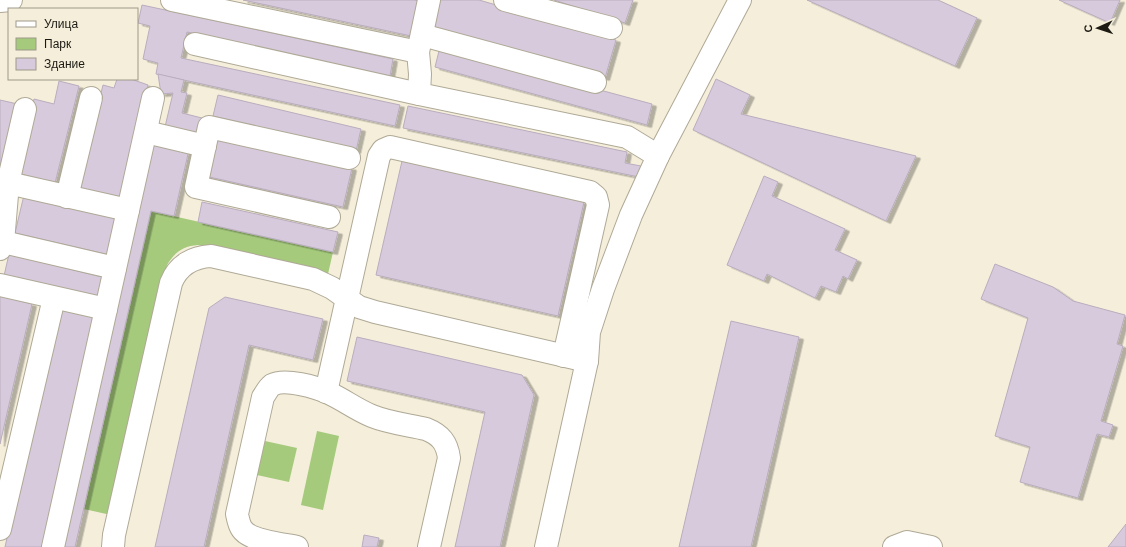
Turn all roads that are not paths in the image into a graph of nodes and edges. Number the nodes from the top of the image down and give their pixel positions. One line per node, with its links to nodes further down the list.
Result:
1 (11, 0): 6 (street)
2 (172, 0): 9 (street)
3 (429, 0): 9 (street)
4 (505, 0): 7 (street)
5 (740, 0): 17 (street)
6 (0, 1)
7 (611, 28)
8 (195, 44): 11 (street)
9 (420, 44): 10 (street); 11 (street)
10 (595, 82)
11 (419, 94): 17 (street)
12 (92, 98): 20 (street)
13 (154, 98): 15 (street)
14 (25, 109): 19 (street)
15 (146, 132): 16 (street); 21 (street)
16 (205, 146): 18 (street); 22 (street)
17 (658, 156): 30 (street)
18 (349, 158)
19 (8, 183): 20 (street); 23 (street)
20 (68, 197): 21 (street)
21 (128, 210): 24 (street)
22 (329, 217)
23 (2, 246): 24 (street)
24 (115, 268): 28 (street)
25 (0, 286): 26 (street)
26 (54, 298): 28 (street); 32 (street)
27 (346, 299): 29 (street); 29 (street); 31 (street); 34 (street)
28 (106, 309): 33 (street)
29 (564, 356): 30 (street)
30 (587, 360): 37 (street)
31 (326, 392): 35 (street); 36 (street)
32 (0, 529)
33 (53, 547)
34 (113, 547)
35 (297, 547)
36 (429, 547)
37 (546, 547)
38 (894, 547): 39 (street)
39 (931, 547)

